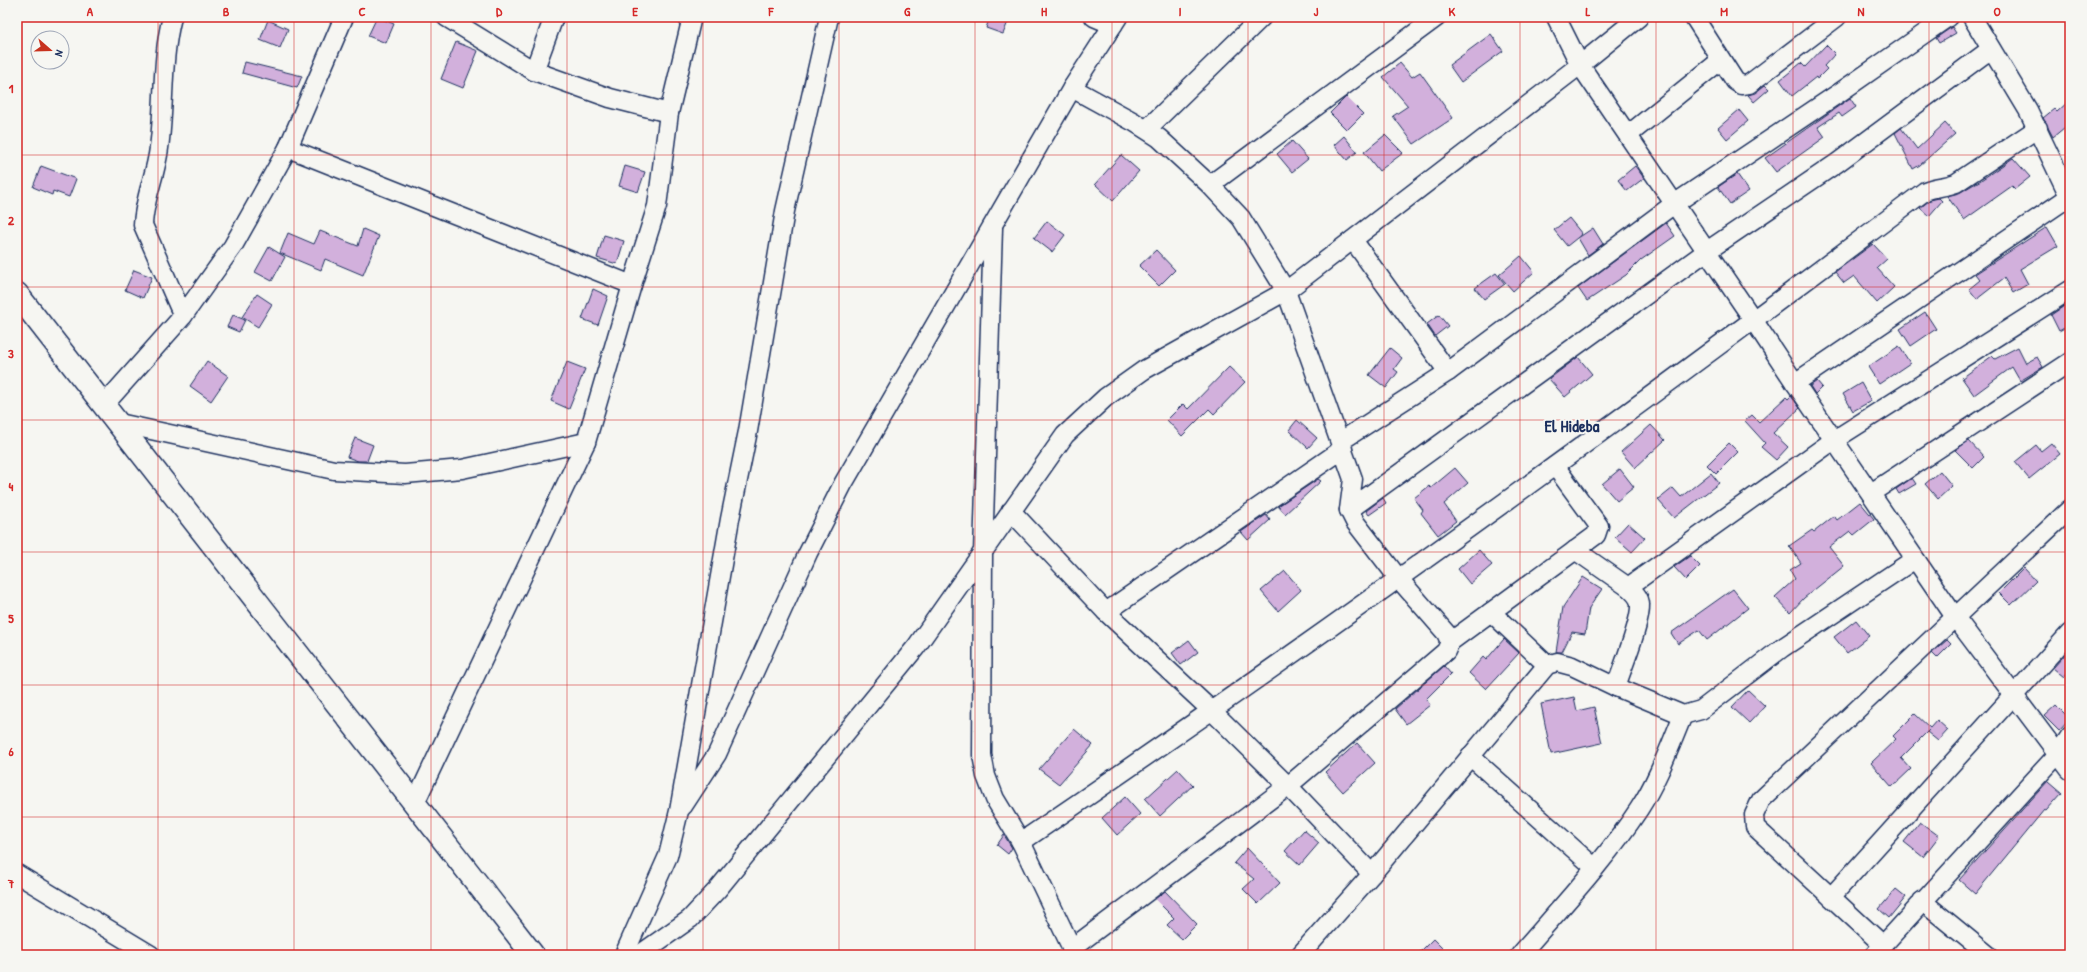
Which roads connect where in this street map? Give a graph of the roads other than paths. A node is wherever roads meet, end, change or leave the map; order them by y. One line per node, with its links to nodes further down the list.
1 (172, 17): 37 (street)
2 (344, 17): 26 (street)
3 (446, 17): 20 (street)
4 (554, 17): 20 (street)
5 (692, 17): 22 (street)
6 (829, 17): 73 (street)
7 (1094, 17): 16 (street)
8 (1262, 17): 24 (street)
9 (1437, 17): 27 (street)
10 (1556, 17): 19 (street)
11 (1639, 17): 19 (street)
12 (1694, 17): 18 (street)
13 (1838, 17): 18 (street)
14 (1948, 17): 29 (street)
15 (1977, 19): 17 (street)
16 (1116, 21): 21 (street)
17 (1991, 49): 23 (street); 32 (street)
18 (1721, 60): 25 (street)
19 (1580, 65): 25 (street); 31 (street)
20 (534, 71): 22 (street)
21 (1072, 88): 24 (street); 30 (street)
22 (669, 113): 33 (street)
23 (2038, 128): 28 (street); 38 (street)
24 (1146, 129): 27 (street)
25 (1628, 135): 29 (street)
26 (288, 148): 33 (street); 37 (street)
27 (1210, 184): 35 (street)
28 (2070, 198): 41 (street)
29 (1674, 204): 32 (street); 40 (street)
30 (993, 225): 53 (street); 73 (street)
31 (1353, 240): 35 (street); 40 (street)
32 (1707, 251): 38 (street); 50 (street)
33 (632, 285): 45 (street)
34 (2070, 290): 44 (street)
35 (1286, 291): 46 (street); 51 (street)
36 (17, 294): 42 (main road)
37 (183, 316): 42 (street)
38 (1754, 320): 41 (street); 47 (street)
39 (2070, 362): 48 (street)
40 (1448, 372): 46 (street)
41 (1795, 384): 44 (street)
42 (104, 405): 43 (main road)
43 (119, 423): 45 (street); 72 (main road)
44 (1834, 440): 48 (street); 56 (street)
45 (586, 442): 72 (street)
46 (1342, 445): 50 (street); 57 (street)
47 (1555, 466): 52 (street); 55 (street)
48 (1871, 493): 54 (street)
49 (2070, 509): 59 (street)
50 (1349, 510): 55 (street)
51 (1011, 511): 53 (street); 57 (street)
52 (1575, 550): 56 (street); 58 (street)
53 (983, 554): 74 (street); 85 (street)
54 (1915, 559): 59 (street); 66 (street)
55 (1399, 579): 61 (street); 65 (street)
56 (1628, 588): 63 (street)
57 (1106, 612): 65 (street)
58 (1491, 612): 61 (street); 62 (street)
59 (1955, 617): 64 (street); 78 (street)
60 (2070, 633): 64 (street)
61 (1450, 642): 71 (street)
62 (1547, 665): 63 (street); 69 (street)
63 (1616, 687): 66 (street)
64 (2014, 695): 68 (street); 78 (street)
65 (1212, 712): 71 (street); 74 (street)
66 (1683, 715): 75 (street)
67 (2070, 736): 68 (street)
68 (2058, 754): 70 (street); 79 (street)
69 (1470, 756): 75 (street); 77 (street)
70 (2070, 770)
71 (1288, 786): 77 (street); 81 (street)
72 (415, 803): 83 (main road)
73 (679, 811): 84 (street)
74 (1021, 842): 81 (street)
75 (1595, 868): 87 (street)
76 (17, 874): 82 (street)
77 (1372, 874): 86 (street)
78 (1831, 897): 80 (street)
79 (1922, 902): 80 (street); 88 (street)
80 (1879, 950)
81 (1073, 952)
82 (151, 955)
83 (533, 955)
84 (624, 955)
85 (639, 955)
86 (1300, 955)
87 (1520, 955)
88 (1988, 955)

